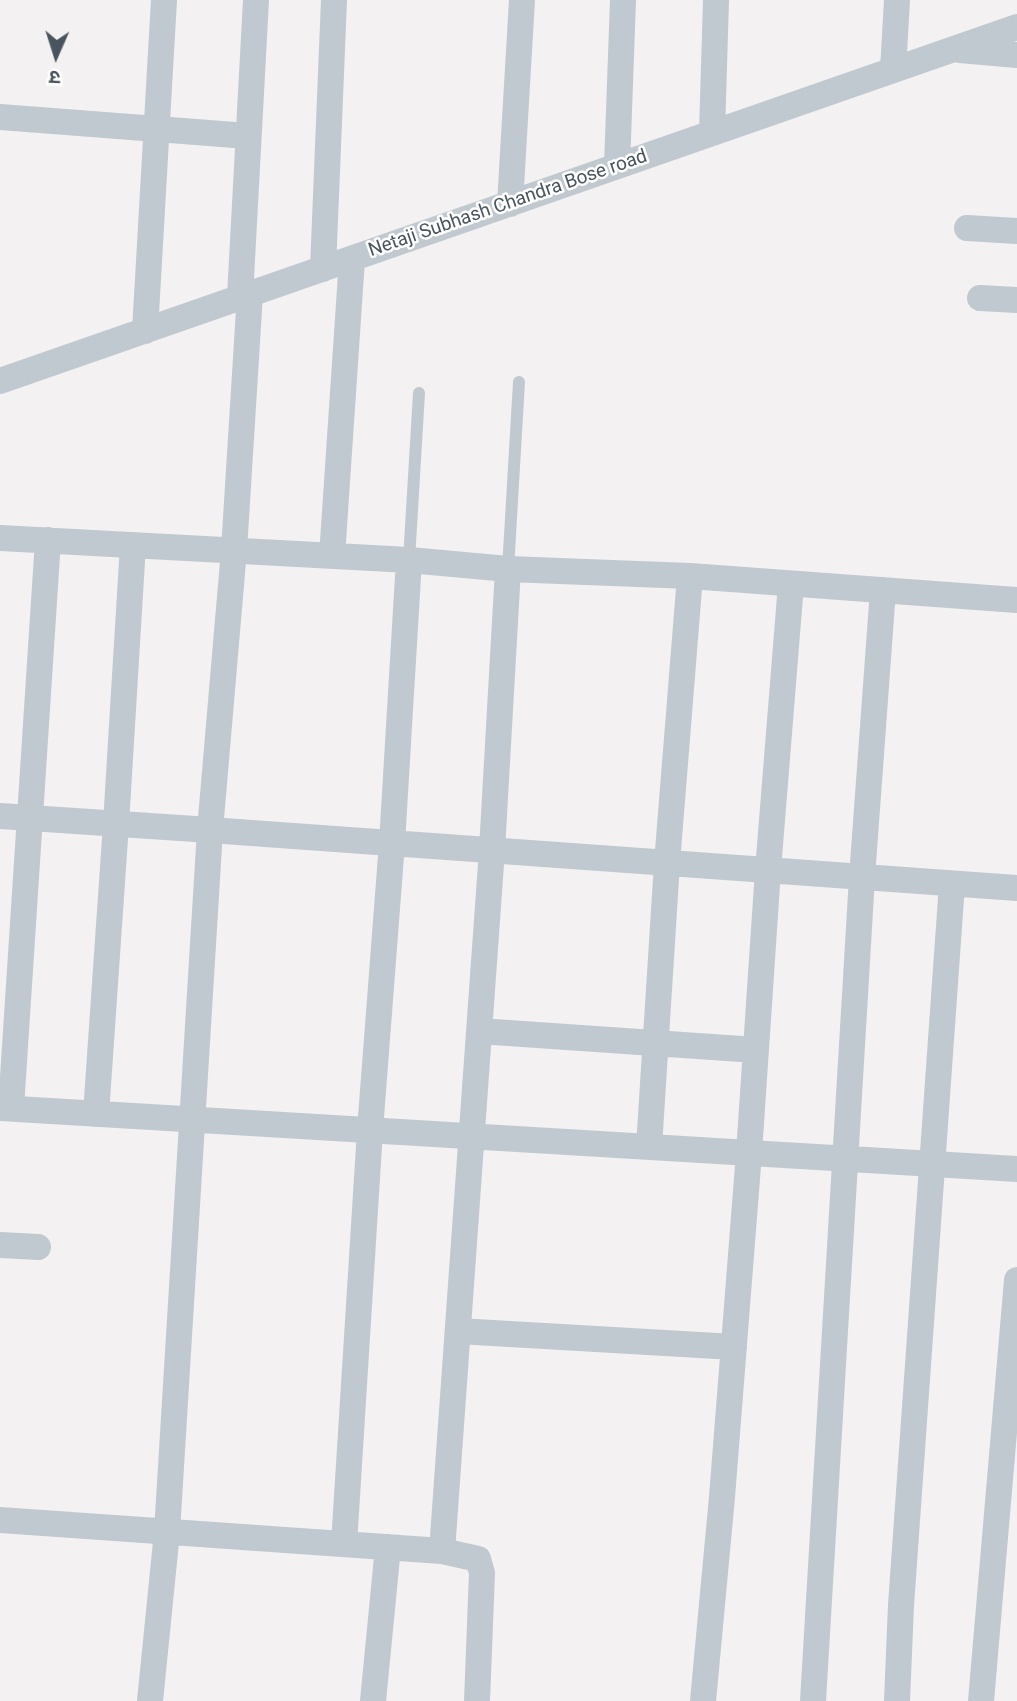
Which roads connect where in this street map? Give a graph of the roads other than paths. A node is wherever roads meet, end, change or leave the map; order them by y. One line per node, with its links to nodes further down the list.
1 (164, 0): 13 (street)
2 (256, 0): 15 (street)
3 (334, 0): 21 (street)
4 (522, 0): 17 (street)
5 (623, 0): 16 (street)
6 (716, 0): 14 (street)
7 (897, 0): 11 (street)
8 (1017, 27): 9 (street, Netaji Subhash Chandra Bose road)
9 (951, 50): 10 (street); 11 (street, Netaji Subhash Chandra Bose road)
10 (1017, 55)
11 (893, 70): 14 (street, Netaji Subhash Chandra Bose road)
12 (0, 117): 13 (street)
13 (156, 130): 15 (street); 25 (street)
14 (712, 133): 16 (street, Netaji Subhash Chandra Bose road)
15 (248, 136): 22 (street)
16 (617, 166): 17 (street, Netaji Subhash Chandra Bose road)
17 (510, 204): 20 (street, Netaji Subhash Chandra Bose road)
18 (967, 228): 19 (street)
19 (1017, 231)
20 (352, 259): 21 (street, Netaji Subhash Chandra Bose road); 33 (street)
21 (323, 269): 22 (street, Netaji Subhash Chandra Bose road)
22 (245, 296): 25 (street, Netaji Subhash Chandra Bose road); 32 (street)
23 (980, 298): 24 (street)
24 (1017, 300)
25 (145, 331): 26 (street, Netaji Subhash Chandra Bose road)
26 (0, 381)
27 (519, 382): 35 (lane)
28 (419, 393): 34 (lane)
29 (0, 538): 30 (street)
30 (48, 540): 31 (street); 41 (street)
31 (132, 545): 32 (street); 42 (street)
32 (234, 550): 33 (street); 43 (street)
33 (332, 556): 34 (street)
34 (409, 560): 35 (street); 44 (street)
35 (508, 569): 36 (street); 45 (street)
36 (690, 576): 37 (street); 46 (street)
37 (791, 584): 38 (street); 47 (street)
38 (883, 590): 39 (street); 48 (street)
39 (1017, 600)
40 (0, 817): 41 (street)
41 (30, 818): 42 (street); 54 (street)
42 (116, 824): 43 (street); 55 (street)
43 (210, 830): 44 (street); 56 (street)
44 (392, 843): 45 (street); 57 (street)
45 (492, 850): 46 (street); 51 (street)
46 (667, 863): 47 (street); 52 (street)
47 (768, 870): 48 (street); 53 (street)
48 (862, 877): 49 (street); 61 (street)
49 (952, 884): 50 (street); 62 (street)
50 (1017, 888)
51 (478, 1031): 52 (street); 58 (street)
52 (655, 1043): 53 (street); 59 (street)
53 (756, 1050): 60 (street)
54 (6, 1108): 55 (street)
55 (96, 1114): 56 (street)
56 (192, 1120): 57 (street); 70 (street)
57 (370, 1130): 58 (street); 71 (street)
58 (471, 1136): 59 (street); 67 (street)
59 (649, 1147): 60 (street)
60 (750, 1153): 61 (street); 68 (street)
61 (846, 1159): 62 (street); 78 (street)
62 (932, 1164): 63 (street); 79 (street)
63 (1017, 1169)
64 (0, 1245): 65 (street)
65 (38, 1247)
66 (1017, 1280): 80 (street)
67 (457, 1331): 68 (street); 73 (street)
68 (734, 1347): 77 (street)
69 (0, 1520): 70 (street)
70 (167, 1532): 71 (street); 74 (street)
71 (344, 1544): 72 (street)
72 (388, 1547): 73 (street); 75 (street)
73 (442, 1551): 76 (street)
74 (150, 1701)
75 (373, 1701)
76 (477, 1701)
77 (703, 1701)
78 (813, 1701)
79 (897, 1701)
80 (981, 1701)

